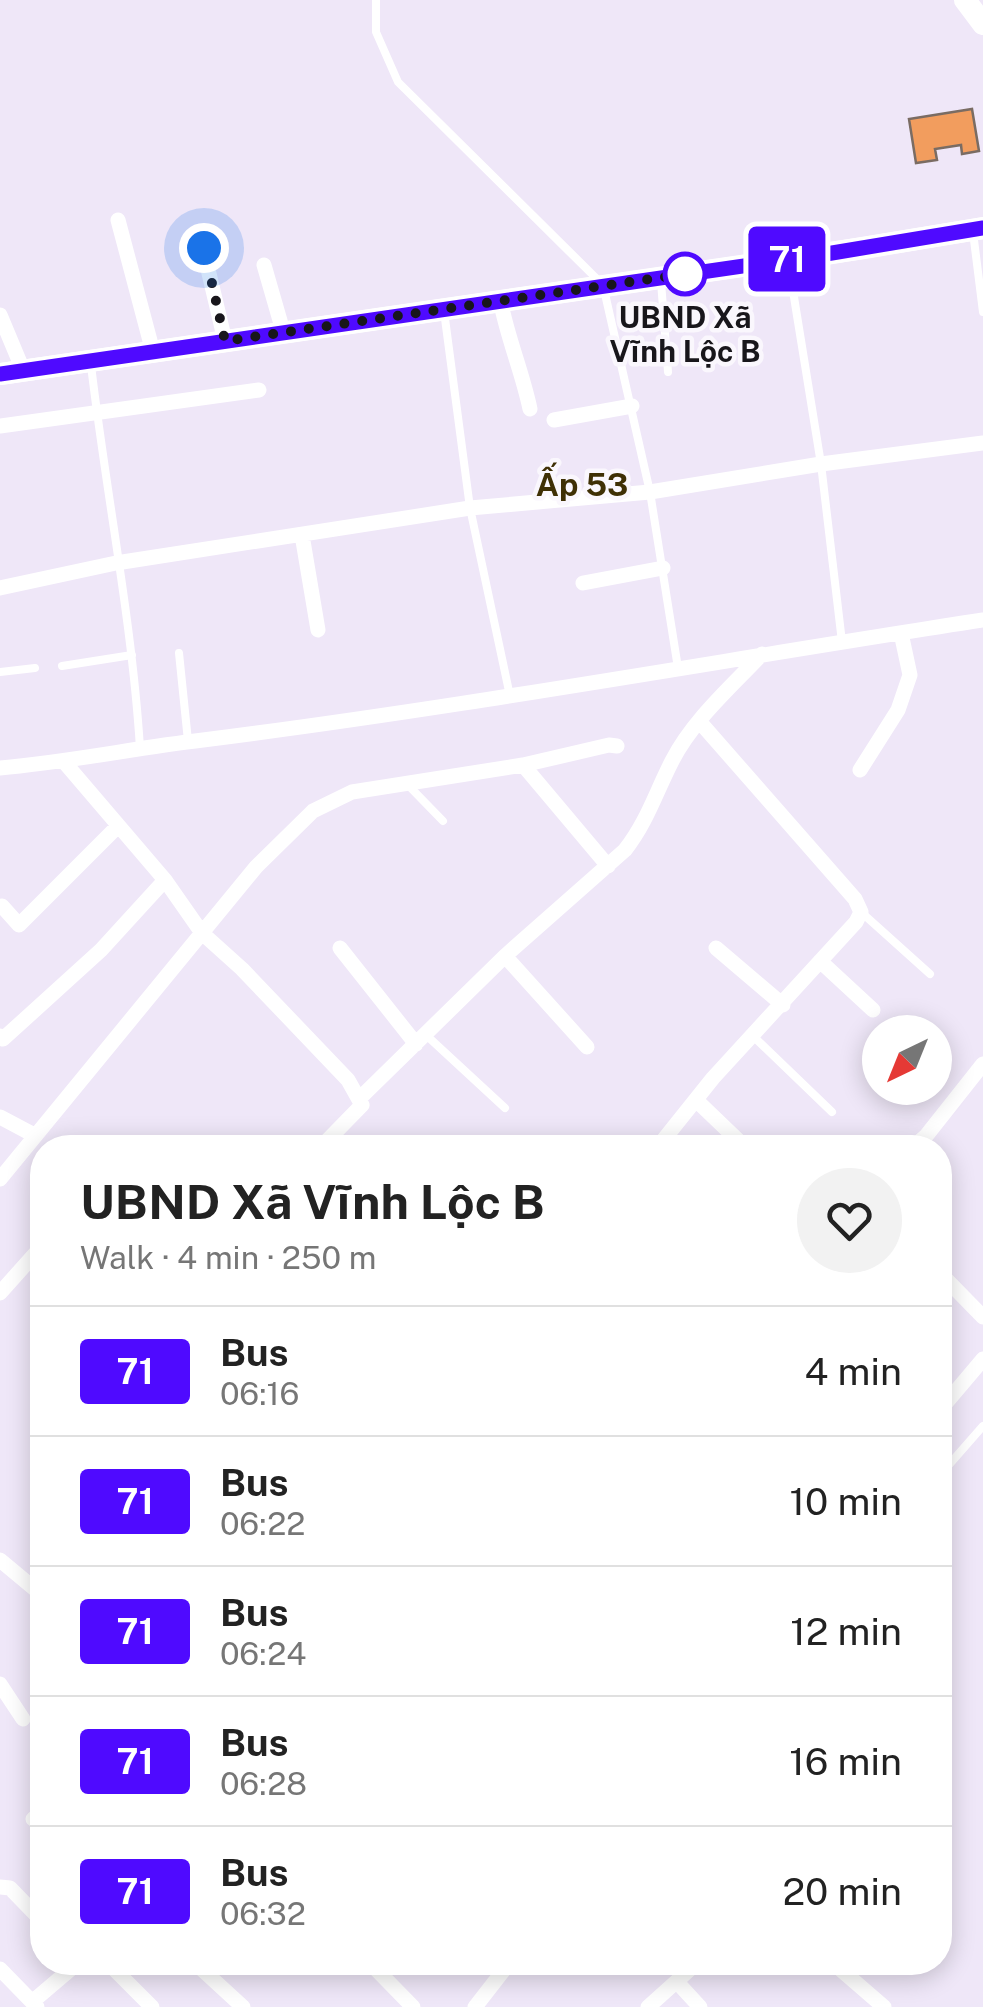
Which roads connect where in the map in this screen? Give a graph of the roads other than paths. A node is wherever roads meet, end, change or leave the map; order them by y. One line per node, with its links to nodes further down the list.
1 (376, 0): 10 (lane)
2 (965, 0): 3 (main road)
3 (983, 24)
4 (118, 220): 17 (street)
5 (978, 228): 7 (main road); 13 (lane)
6 (204, 248): 16 (street)
7 (788, 259): 9 (main road); 28 (lane)
8 (264, 265): 15 (street)
9 (660, 278): 10 (main road); 20 (lane)
10 (602, 285): 11 (main road); 22 (lane)
11 (500, 299): 12 (main road); 23 (street)
12 (444, 307): 15 (main road); 30 (lane)
13 (983, 312)
14 (0, 315): 19 (street)
15 (283, 332): 16 (main road)
16 (225, 341): 17 (main road)
17 (153, 352): 18 (main road)
18 (91, 361): 19 (main road); 24 (lane)
19 (11, 372)
20 (668, 372)
21 (259, 390): 24 (street)
22 (632, 406): 25 (street); 29 (lane)
23 (530, 408)
24 (96, 412): 26 (street); 32 (lane)
25 (554, 420)
26 (0, 426)
27 (983, 443): 28 (street)
28 (820, 464): 29 (street); 39 (lane)
29 (650, 492): 30 (street); 33 (lane)
30 (470, 508): 31 (street); 47 (lane)
31 (302, 535): 32 (street); 37 (street)
32 (116, 564): 35 (street); 42 (lane)
33 (663, 568): 34 (street); 45 (lane)
34 (583, 583)
35 (0, 588)
36 (983, 620): 38 (street)
37 (318, 630)
38 (901, 633): 39 (street); 55 (street)
39 (842, 642): 41 (street)
40 (179, 653): 49 (lane)
41 (762, 654): 45 (street); 48 (street)
42 (132, 655): 43 (lane); 51 (lane)
43 (62, 666)
44 (35, 668): 46 (lane)
45 (678, 668): 47 (street)
46 (0, 672)
47 (510, 696): 49 (street)
48 (699, 720): 59 (street); 62 (street)
49 (188, 742): 51 (street)
50 (618, 746): 53 (street)
51 (140, 748): 52 (street)
52 (65, 763): 54 (street); 58 (street)
53 (523, 765): 56 (street); 59 (street)
54 (0, 768)
55 (860, 770)
56 (406, 784): 57 (lane); 63 (street)
57 (444, 821)
58 (118, 826): 60 (street); 61 (street)
59 (608, 866): 66 (street)
60 (164, 880): 63 (street); 71 (street)
61 (2, 906)
62 (861, 912): 67 (street); 68 (lane)
63 (202, 934): 76 (street); 81 (street)
64 (340, 948): 73 (street)
65 (716, 948): 69 (street)
66 (506, 956): 73 (street); 74 (street)
67 (820, 961): 69 (street); 70 (street)
68 (930, 974)
69 (783, 1005): 72 (street)
70 (873, 1010)
71 (0, 1036)
72 (753, 1036): 77 (street); 79 (lane)
73 (421, 1039): 76 (street); 78 (lane)
74 (586, 1047)
75 (983, 1064): 85 (street)
76 (359, 1099): 82 (street)
77 (696, 1100): 83 (street); 84 (street)
78 (505, 1108)
79 (832, 1112)
80 (0, 1116): 86 (street)
81 (41, 1135)
82 (334, 1135)
83 (667, 1135)
84 (732, 1135)
85 (927, 1135)
86 (30, 1139)
87 (30, 1148): 88 (street)
88 (0, 1179)
89 (30, 1259): 91 (street)
90 (952, 1285): 92 (street)
91 (0, 1293)
92 (983, 1317)
93 (983, 1359): 94 (street)
94 (952, 1396)
95 (983, 1426): 96 (lane)
96 (952, 1461)
97 (0, 1560): 98 (street)
98 (30, 1585)
99 (0, 1684): 100 (street)
100 (23, 1718)
101 (0, 1887): 102 (street)
102 (30, 1909)
103 (0, 1969): 112 (street)
104 (66, 1975): 112 (street)
105 (120, 1975): 114 (street)
106 (208, 1975): 115 (street)
107 (380, 1975): 113 (street)
108 (500, 1975): 116 (street)
109 (684, 1975): 111 (street)
110 (847, 1975): 119 (street)
111 (677, 1982): 117 (street); 118 (street)
112 (34, 2004)
113 (403, 2004)
114 (152, 2007)
115 (243, 2007)
116 (475, 2007)
117 (648, 2007)
118 (700, 2007)
119 (884, 2007)

